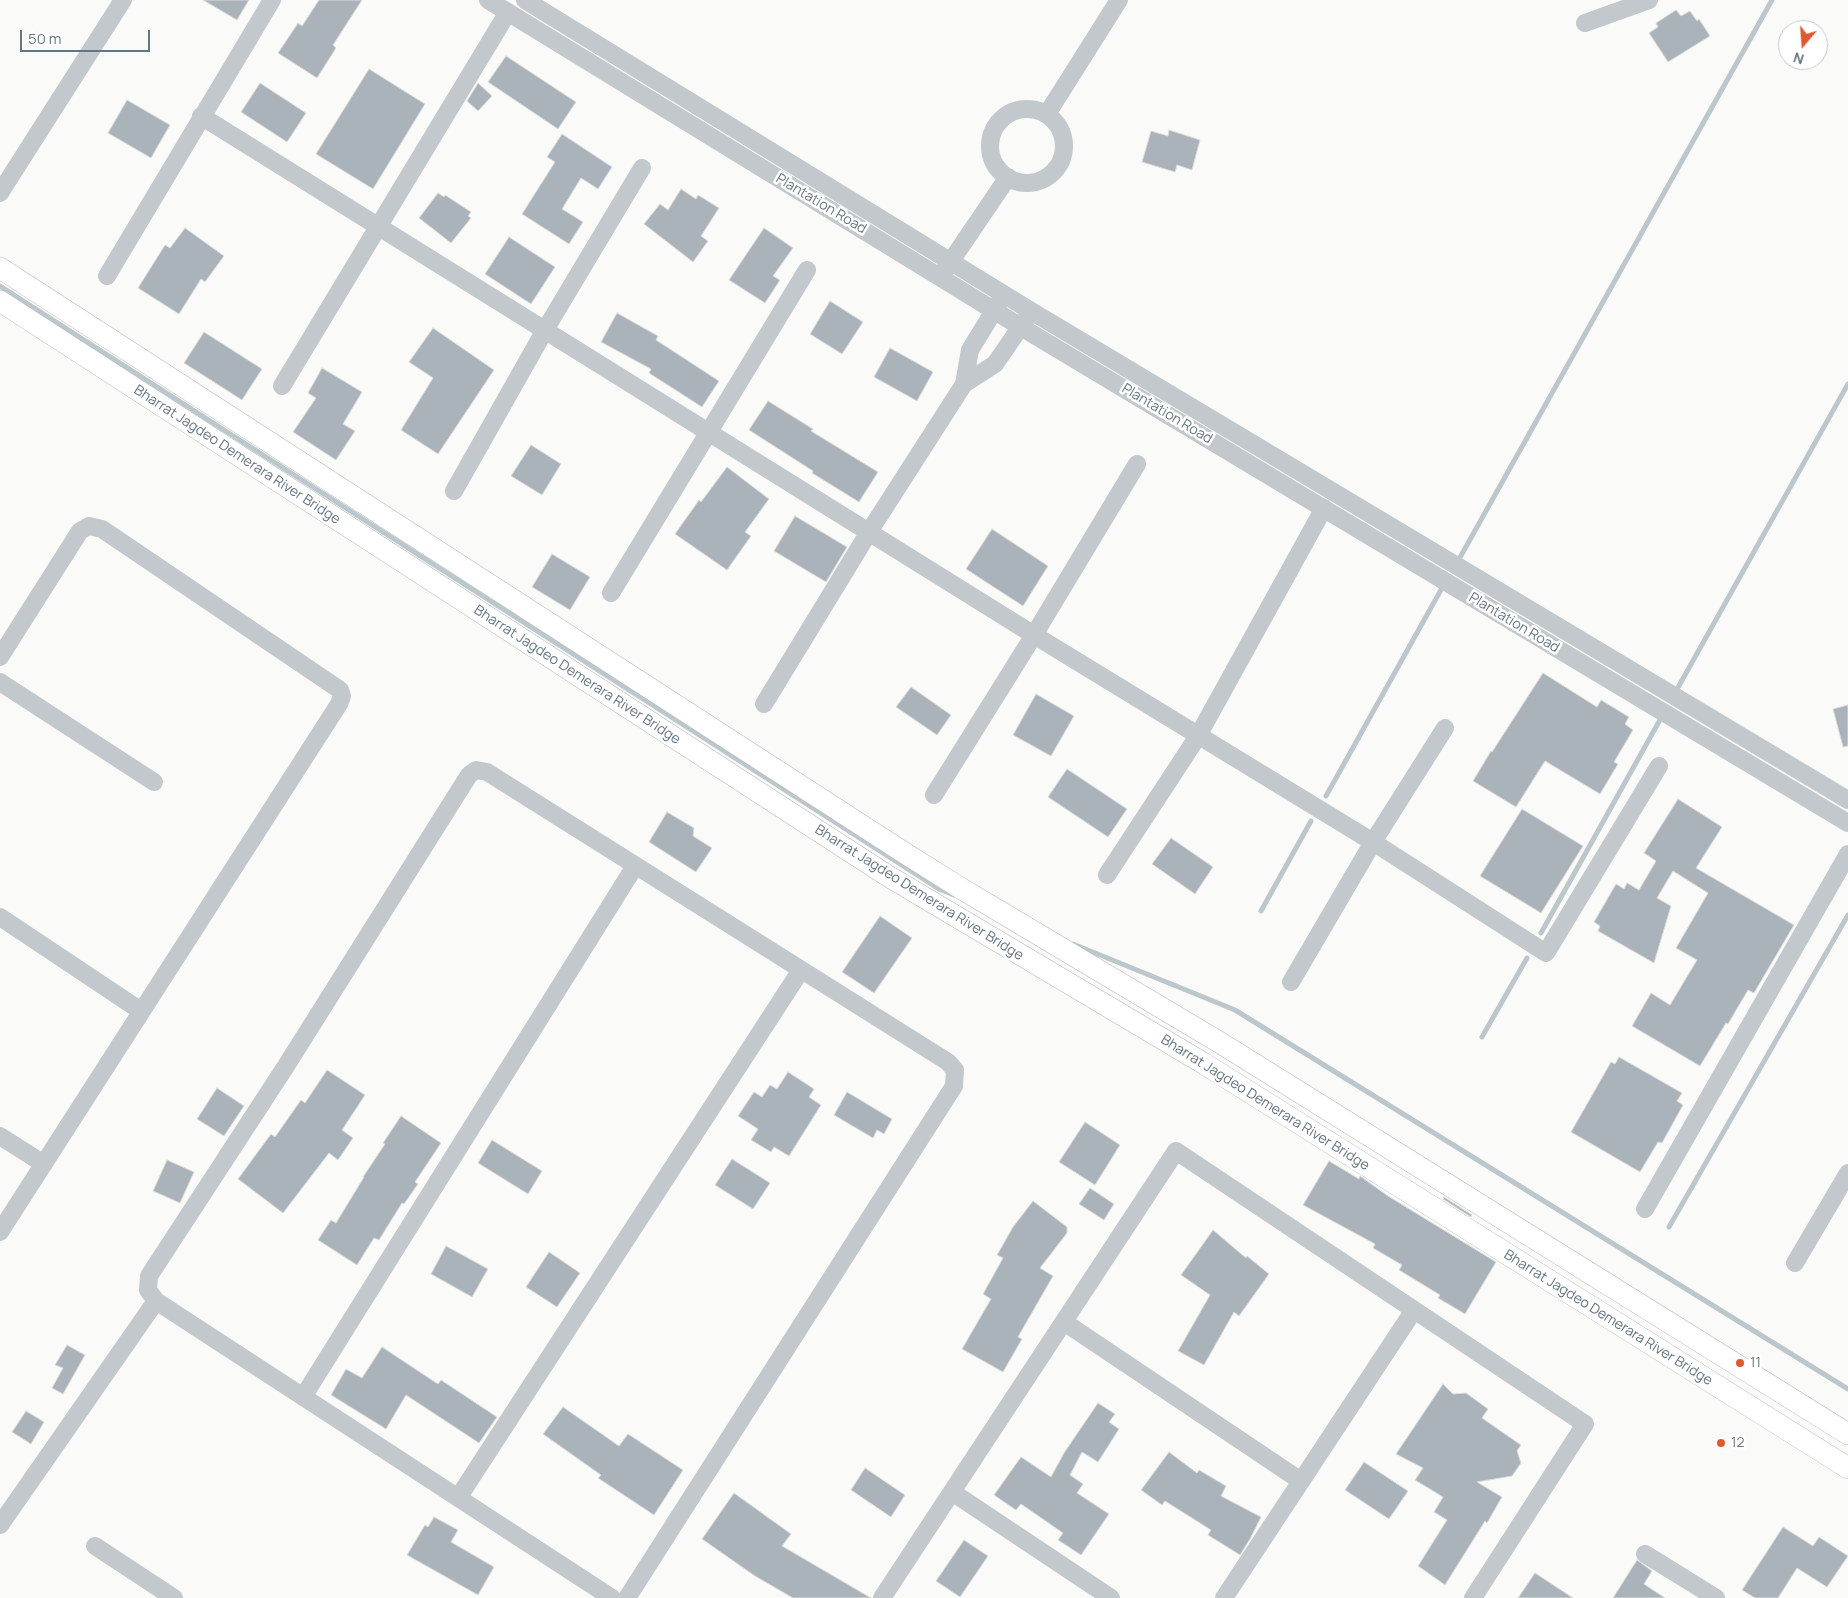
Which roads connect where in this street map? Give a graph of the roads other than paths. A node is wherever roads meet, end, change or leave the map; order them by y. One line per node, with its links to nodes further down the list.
1 (123, 0): 13 (street)
2 (272, 0): 10 (street)
3 (488, 0): 7 (street, Plantation Road)
4 (525, 0): 15 (street, Plantation Road)
5 (1119, 0): 9 (street)
6 (1649, 0): 8 (street)
7 (508, 12): 14 (street); 19 (street, Plantation Road)
8 (1584, 23)
9 (1047, 114): 12 (street); 12 (street)
10 (201, 116): 14 (street); 18 (street)
11 (642, 168): 25 (street)
12 (1008, 177): 15 (street)
13 (0, 193)
14 (378, 227): 25 (street); 27 (street)
15 (952, 261): 19 (street); 20 (street, Plantation Road)
16 (0, 268): 63 (main road, Bharrat Jagdeo Demerara River Bridge)
17 (807, 270): 28 (street)
18 (107, 276)
19 (941, 277): 22 (street, Plantation Road)
20 (1004, 294): 22 (street); 23 (street, Plantation Road)
21 (0, 301): 64 (main road, Bharrat Jagdeo Demerara River Bridge)
22 (994, 311): 24 (street, Plantation Road); 26 (street)
23 (1031, 311): 24 (street); 43 (street, Plantation Road)
24 (1021, 327): 26 (street); 31 (street, Plantation Road)
25 (545, 330): 28 (street); 30 (street)
26 (964, 384): 32 (street)
27 (282, 386)
28 (709, 433): 32 (street); 33 (street)
29 (1137, 464): 34 (street)
30 (454, 491)
31 (1324, 508): 39 (street); 44 (street, Plantation Road)
32 (869, 532): 34 (street); 37 (street)
33 (612, 593)
34 (1034, 635): 39 (street); 42 (street)
35 (0, 657): 52 (street)
36 (0, 682): 41 (street)
37 (764, 704)
38 (1445, 728): 45 (street)
39 (1198, 736): 45 (street); 48 (street)
40 (1659, 766): 45 (street)
41 (154, 782)
42 (934, 795)
43 (1848, 800)
44 (1848, 823)
45 (1373, 842): 51 (street)
46 (1848, 854): 56 (street)
47 (635, 866): 50 (street); 59 (street); 62 (street)
48 (1107, 875)
49 (0, 917): 52 (street)
50 (801, 970): 67 (street); 73 (street)
51 (1292, 982)
52 (142, 1011): 54 (street)
53 (0, 1136): 54 (street)
54 (44, 1164): 57 (street)
55 (1848, 1173): 58 (street)
56 (1645, 1209)
57 (0, 1232)
58 (1795, 1263)
59 (156, 1301): 62 (street); 68 (street)
60 (1414, 1310): 61 (street); 65 (street); 77 (street)
61 (1064, 1322): 65 (street); 66 (street)
62 (303, 1397): 67 (street)
63 (1848, 1434)
64 (1848, 1468)
65 (1301, 1481): 76 (street)
66 (952, 1492): 74 (street); 75 (street)
67 (458, 1498): 72 (street)
68 (0, 1525)
69 (95, 1546): 71 (street)
70 (1645, 1554): 78 (street)
71 (174, 1598)
72 (612, 1598)
73 (627, 1598)
74 (882, 1598)
75 (1111, 1598)
76 (1224, 1598)
77 (1473, 1598)
78 (1716, 1598)

